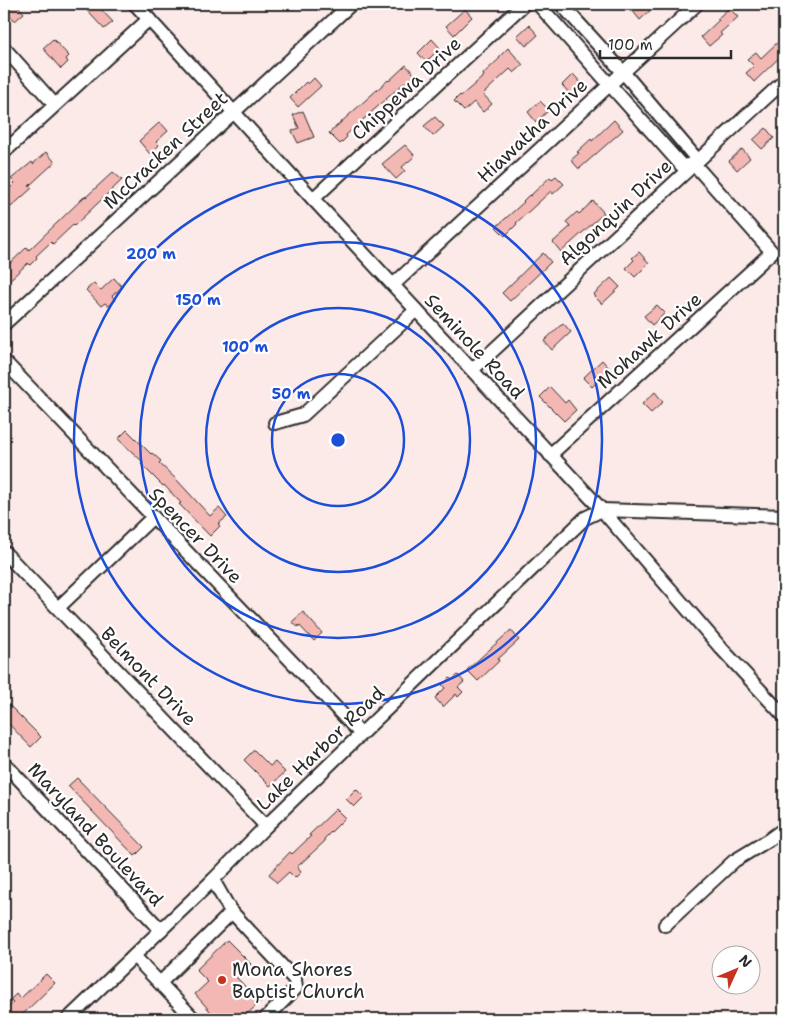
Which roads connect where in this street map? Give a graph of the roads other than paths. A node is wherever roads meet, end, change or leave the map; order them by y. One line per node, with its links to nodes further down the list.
1 (135, 4): 7 (street, Seminole Road)
2 (351, 4): 13 (street, McCracken Street)
3 (524, 4): 16 (street, Chippewa Drive)
4 (538, 4): 11 (street)
5 (561, 4): 9 (street)
6 (697, 4): 9 (street, Hiawatha Drive)
7 (149, 19): 12 (street); 13 (street, Seminole Road)
8 (4, 48): 12 (street)
9 (623, 72): 11 (street, Hiawatha Drive); 15 (street)
10 (784, 81): 15 (street, Algonquin Drive)
11 (610, 84): 15 (street); 17 (street, Hiawatha Drive)
12 (55, 105): 14 (street)
13 (234, 112): 16 (street, Seminole Road); 19 (street, McCracken Street)
14 (4, 152)
15 (694, 164): 21 (street, Algonquin Drive); 23 (street, Mohawk Drive)
16 (313, 199): 17 (street, Seminole Road)
17 (393, 285): 18 (street, Seminole Road)
18 (416, 310): 21 (street, Seminole Road); 22 (street)
19 (4, 324)
20 (4, 362): 26 (street, Spencer Drive)
21 (472, 370): 23 (street, Seminole Road)
22 (275, 423)
23 (550, 455): 24 (street, Seminole Road)
24 (602, 510): 25 (street); 29 (street, Seminole Road); 30 (street, Lake Harbor Road)
25 (784, 516)
26 (153, 517): 28 (street); 30 (street, Spencer Drive)
27 (4, 552): 28 (street, Belmont Drive)
28 (58, 608): 32 (street, Belmont Drive)
29 (784, 716)
30 (361, 734): 32 (street, Lake Harbor Road)
31 (4, 763): 37 (street, Maryland Boulevard)
32 (266, 826): 34 (street, Lake Harbor Road)
33 (784, 829): 36 (street)
34 (213, 880): 35 (street); 37 (street, Lake Harbor Road)
35 (232, 912): 39 (street); 42 (street)
36 (665, 924)
37 (161, 930): 38 (street, Lake Harbor Road)
38 (134, 956): 39 (street); 40 (street, Lake Harbor Road)
39 (160, 983): 41 (street)
40 (68, 1019)
41 (194, 1019)
42 (265, 1019)

